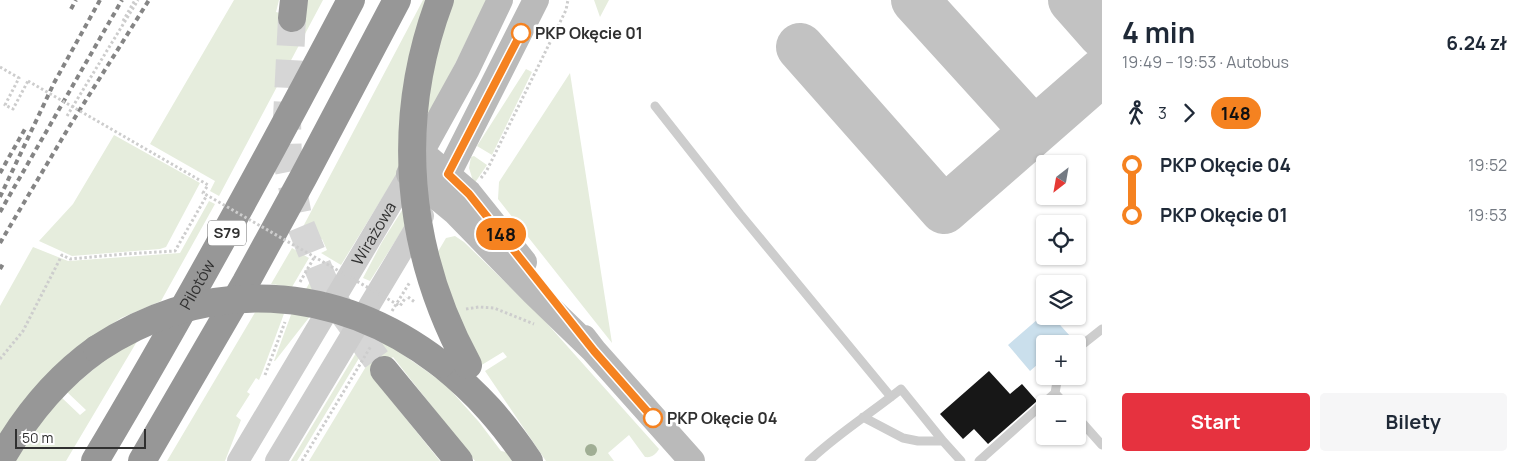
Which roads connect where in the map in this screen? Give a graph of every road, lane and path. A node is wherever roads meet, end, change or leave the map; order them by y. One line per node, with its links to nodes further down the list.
1 (137, 0): 9 (path); 9 (path)
2 (351, 0): 35 (highway, Pilotów / S79)
3 (396, 0): 36 (highway, S79)
4 (440, 0): 30 (highway, bridge)
5 (500, 0): 11 (main road, Wirażowa)
6 (536, 0): 13 (main road, Wirażowa)
7 (568, 0): 12 (path)
8 (0, 67): 9 (path, bridge)
9 (72, 106): 14 (path, bridge)
10 (656, 106): 28 (lane)
11 (415, 163): 13 (main road); 37 (street, Wirażowa)
12 (478, 181)
13 (442, 184): 38 (street, Wirażowa); 41 (main road)
14 (207, 195): 15 (path, bridge); 23 (path)
15 (315, 256): 16 (path); 17 (path, bridge)
16 (294, 290)
17 (421, 305)
18 (461, 309): 20 (path)
19 (287, 314): 25 (path)
20 (536, 325)
21 (1102, 329): 22 (lane)
22 (1086, 342)
23 (0, 359)
24 (384, 370): 39 (highway)
25 (265, 375)
26 (1056, 385): 27 (lane)
27 (1055, 393): 44 (lane)
28 (891, 397): 29 (lane); 32 (lane)
29 (863, 417): 32 (lane); 42 (lane)
30 (503, 425): 34 (highway, bridge); 40 (highway)
31 (1086, 427): 33 (lane)
32 (943, 440): 43 (lane)
33 (1102, 445)
34 (0, 461)
35 (95, 461)
36 (142, 461)
37 (238, 461)
38 (276, 461)
39 (459, 461)
40 (529, 461)
41 (692, 461)
42 (809, 461)
43 (961, 461)
44 (978, 461)

